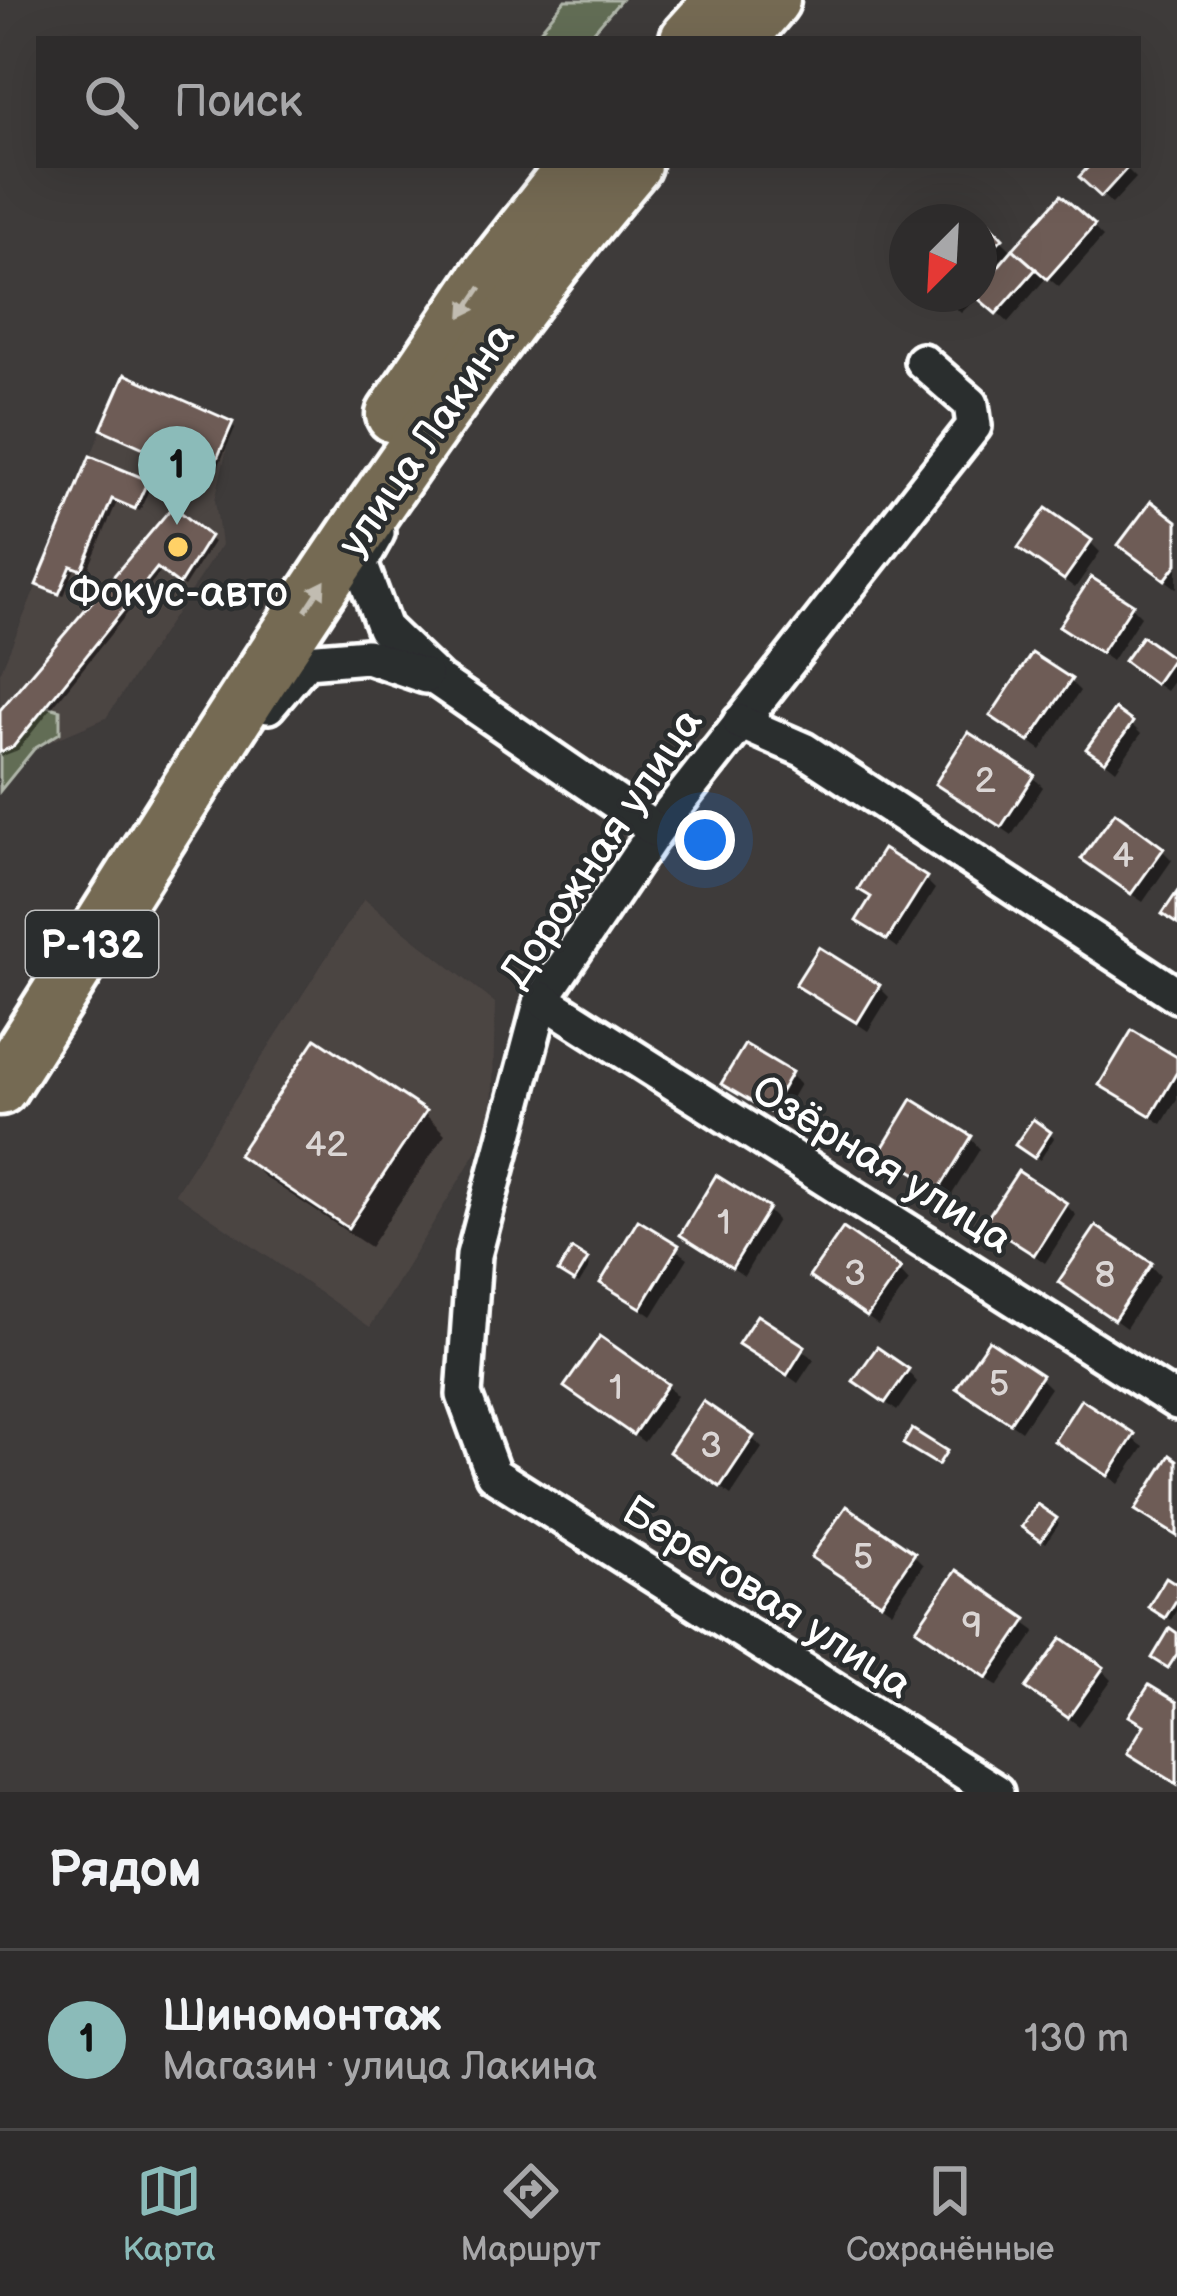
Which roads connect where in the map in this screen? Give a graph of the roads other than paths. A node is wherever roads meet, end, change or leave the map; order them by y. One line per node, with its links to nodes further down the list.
1 (723, 0): 3 (highway)
2 (772, 0): 4 (highway)
3 (691, 36)
4 (742, 36)
5 (574, 168): 15 (highway, улица Лакина / Р-132, one-way to 15)
6 (630, 168): 8 (highway, улица Лакина / Р-132)
7 (922, 361): 10 (street, Дорожная улица)
8 (438, 413): 9 (street); 11 (highway, улица Лакина / Р-132, one-way to 8)
9 (439, 681): 11 (street); 12 (street)
10 (740, 722): 12 (street, Дорожная улица); 13 (street)
11 (183, 800): 16 (highway, улица Лакина / Р-132)
12 (656, 830): 14 (street, Дорожная улица)
13 (1177, 994)
14 (542, 999): 17 (street, Озёрная улица); 18 (street, Дорожная улица)
15 (0, 1021)
16 (0, 1088)
17 (1177, 1402)
18 (493, 1474): 19 (street, Береговая улица)
19 (996, 1792)

